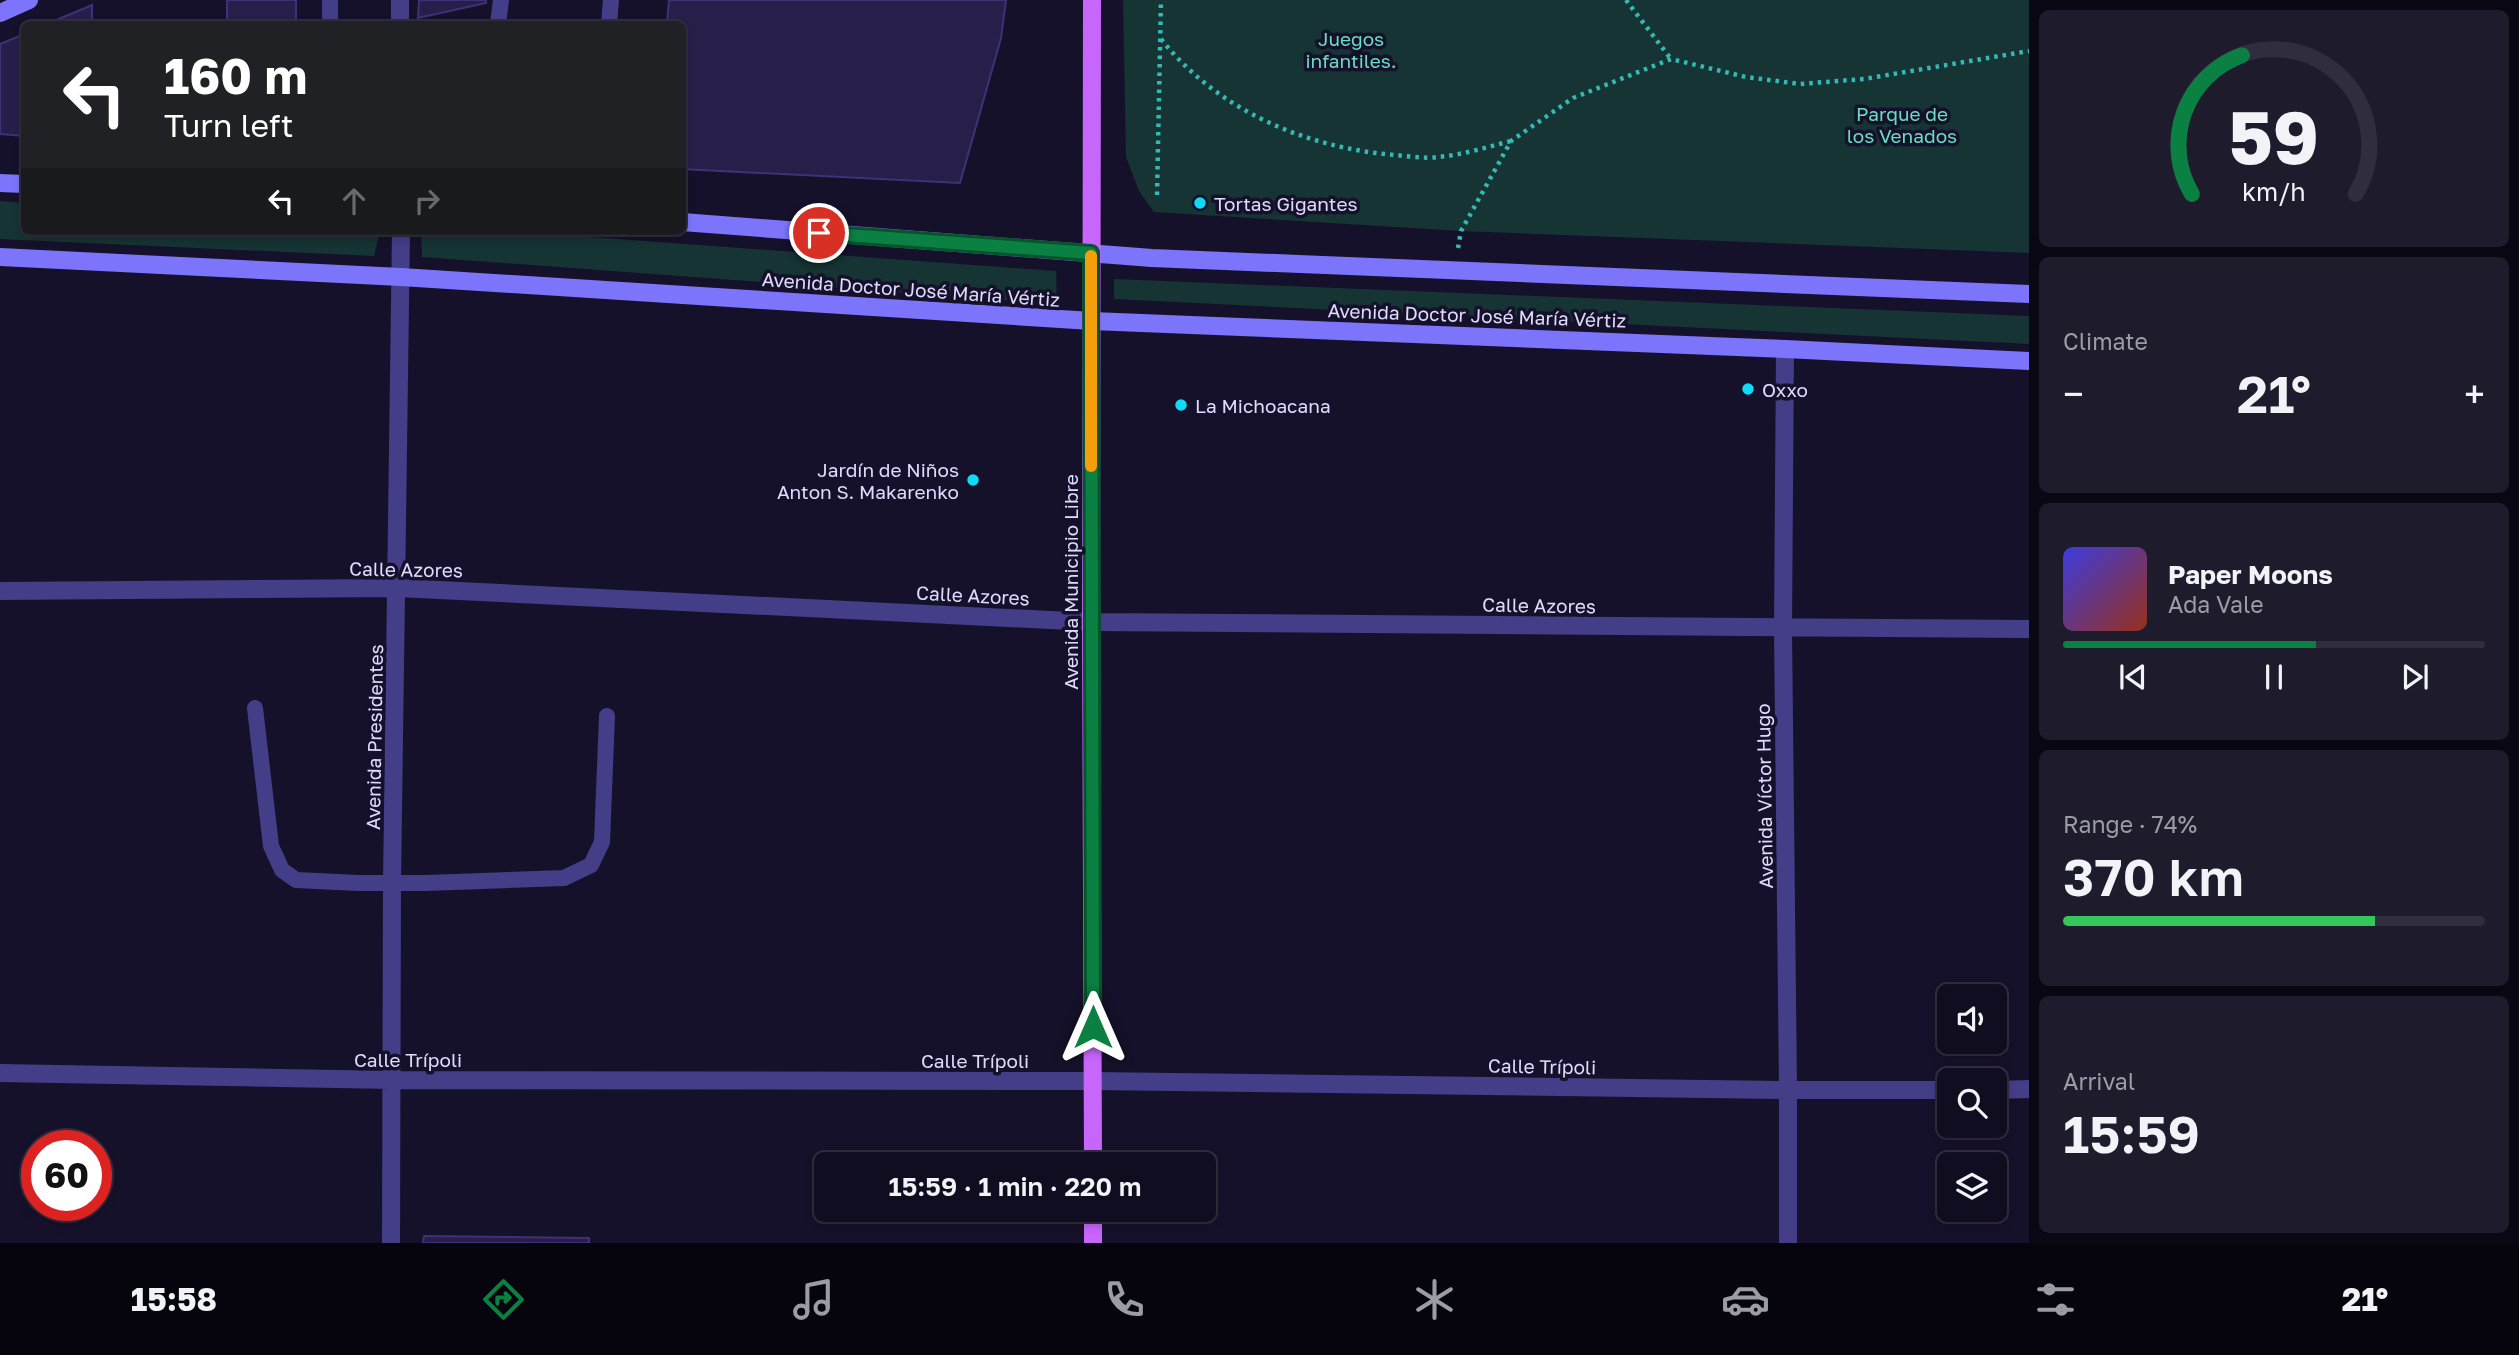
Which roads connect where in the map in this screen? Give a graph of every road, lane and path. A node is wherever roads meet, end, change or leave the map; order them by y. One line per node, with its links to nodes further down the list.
1 (29, 0): 9 (main road)
2 (330, 0): 10 (lane)
3 (400, 0): 11 (street)
4 (501, 0): 12 (lane)
5 (611, 0): 13 (lane)
6 (1092, 0): 23 (main road, Avenida Municipio Libre)
7 (1161, 0): 14 (path)
8 (1626, 0): 16 (path)
9 (0, 13)
10 (330, 21)
11 (400, 21)
12 (498, 21)
13 (609, 21)
14 (1161, 39): 17 (path); 20 (path)
15 (2029, 51): 16 (path)
16 (1671, 59): 17 (path)
17 (1511, 141): 25 (path)
18 (0, 183): 19 (main road)
19 (21, 184)
20 (1157, 195)
21 (686, 222): 23 (main road)
22 (401, 235): 26 (street, Avenida Presidentes)
23 (1091, 253): 25 (main road); 28 (main road, Avenida Municipio Libre)
24 (0, 257): 26 (main road, Avenida Doctor José María Vértiz)
25 (1455, 270): 27 (main road)
26 (401, 277): 28 (main road, Avenida Doctor José María Vértiz); 31 (street, Avenida Presidentes)
27 (2029, 293)
28 (1092, 321): 29 (main road, Avenida Doctor José María Vértiz); 33 (main road, Avenida Municipio Libre)
29 (1785, 349): 30 (main road, Avenida Doctor José María Vértiz); 34 (street, Avenida Víctor Hugo)
30 (2029, 361)
31 (398, 588): 32 (street, Calle Azores); 33 (street, Calle Azores); 38 (street, Avenida Presidentes)
32 (0, 591)
33 (1091, 622): 34 (street, Calle Azores); 41 (main road, Avenida Municipio Libre)
34 (1783, 629): 35 (street, Calle Azores); 43 (street, Avenida Víctor Hugo)
35 (2029, 629)
36 (255, 708): 38 (lane)
37 (607, 716): 38 (lane)
38 (392, 883): 40 (street, Avenida Presidentes)
39 (0, 1073): 40 (street, Calle Trípoli)
40 (392, 1080): 41 (street, Calle Trípoli); 48 (street, Avenida Presidentes)
41 (1093, 1081): 43 (street, Calle Trípoli); 46 (main road, Avenida Municipio Libre)
42 (2029, 1089): 45 (street)
43 (1788, 1090): 44 (street, Calle Trípoli); 50 (street, Avenida Víctor Hugo)
44 (1937, 1090)
45 (2007, 1090)
46 (1093, 1152)
47 (1093, 1222): 49 (main road)
48 (391, 1243)
49 (1093, 1243)
50 (1788, 1243)

